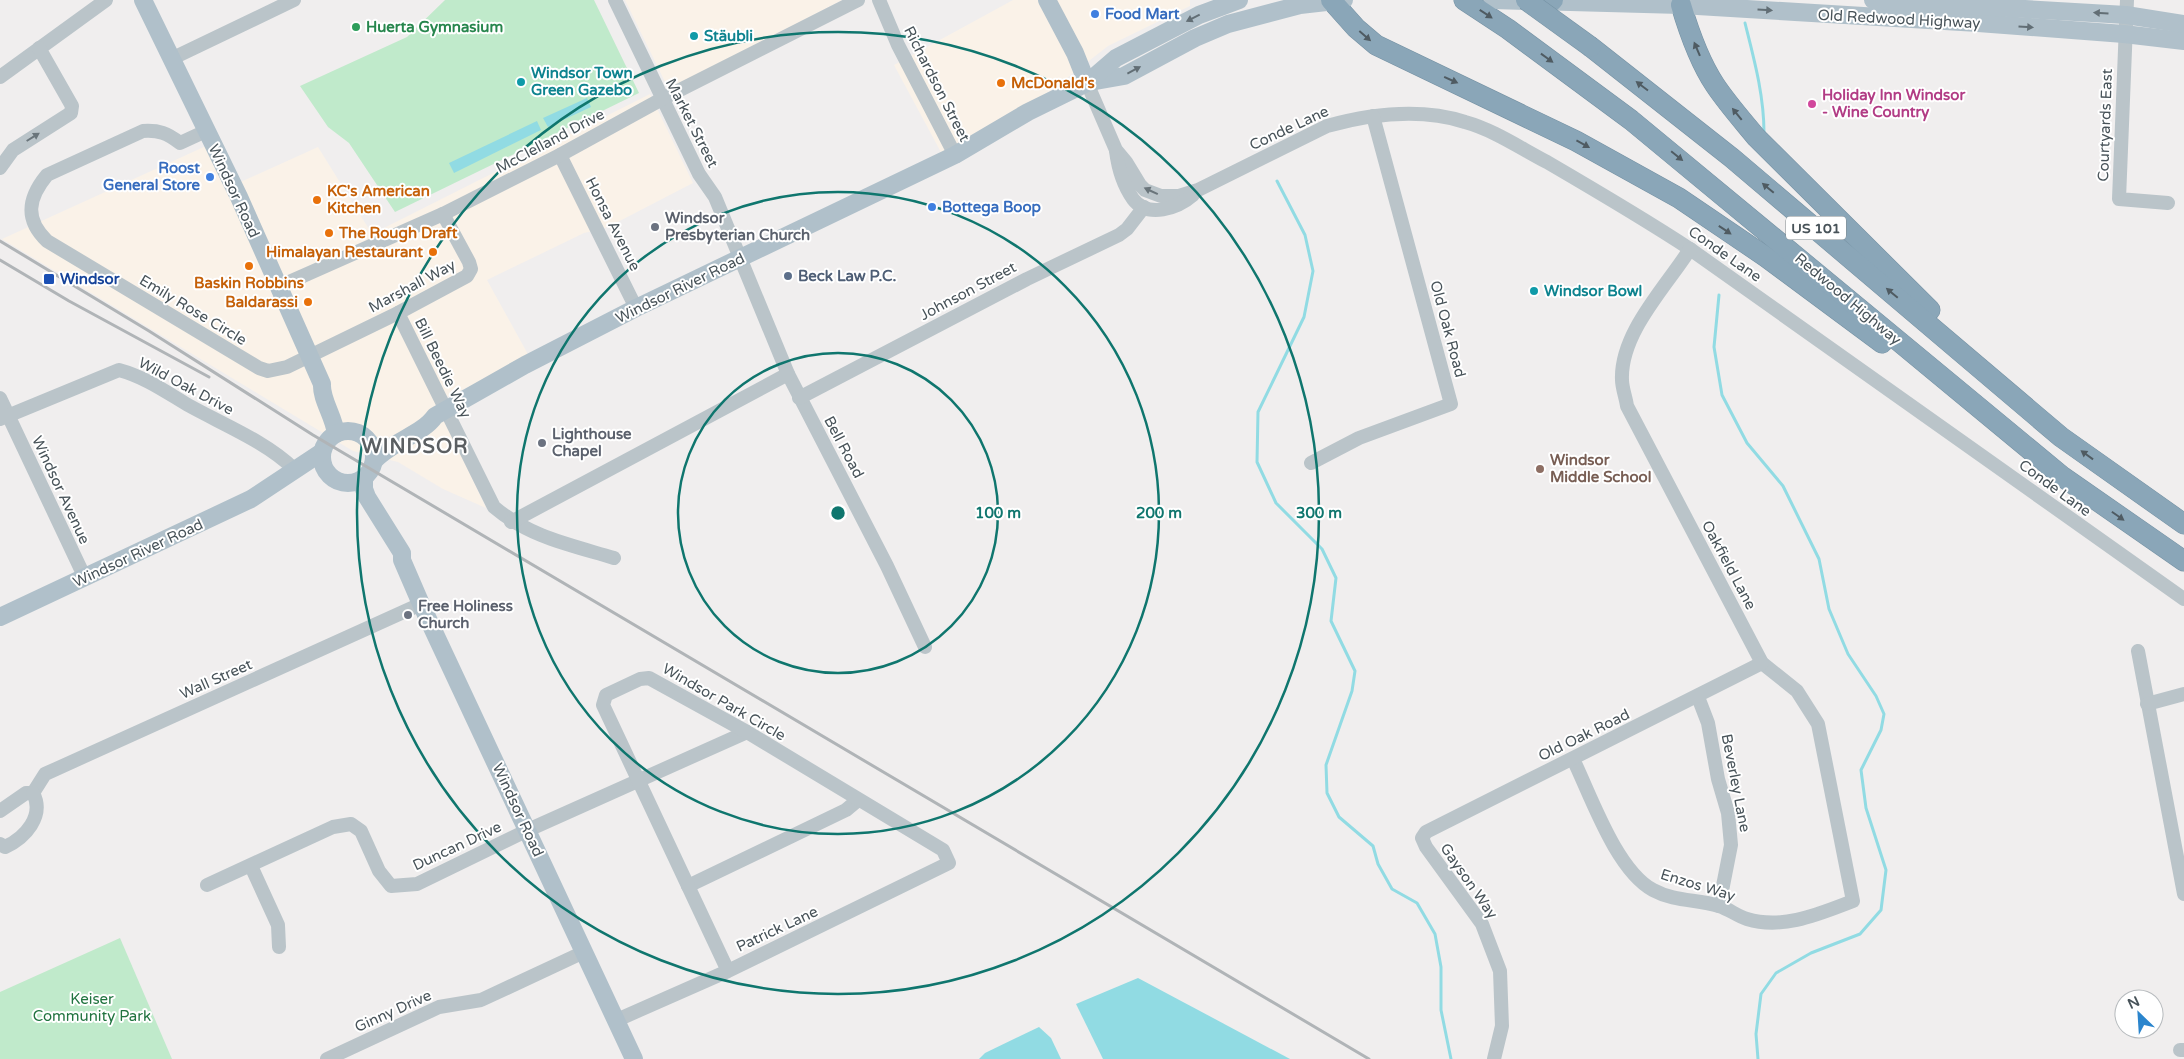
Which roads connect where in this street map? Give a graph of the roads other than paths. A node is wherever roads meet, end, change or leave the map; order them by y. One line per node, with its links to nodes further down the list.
1 (106, 0): 21 (street)
2 (143, 0): 22 (main road, Windsor Road)
3 (294, 0): 22 (street)
4 (616, 0): 25 (street, Market Street)
5 (858, 0): 25 (street, McClelland Drive)
6 (879, 0): 30 (street, Richardson Street)
7 (1048, 0): 24 (main road)
8 (1239, 0): 24 (main road, one-way to 24)
9 (1336, 0): 24 (main road, one-way to 9); 51 (highway, one-way to 51)
10 (1464, 0): 51 (highway, Redwood Highway / US 101, one-way to 51)
11 (1493, 0): 14 (main road, Old Redwood Highway)
12 (1526, 0): 47 (highway, US 101, one-way to 12, bridge)
13 (1873, 0): 17 (main road, Old Redwood Highway)
14 (1552, 1): 15 (main road, Old Redwood Highway)
15 (1680, 3): 17 (main road, Old Redwood Highway, one-way to 17); 47 (highway, one-way to 15)
16 (2126, 7): 17 (main road, Old Redwood Highway, one-way to 17); 18 (main road, Old Redwood Highway); 19 (street)
17 (1979, 10): 19 (main road, Old Redwood Highway, one-way to 19)
18 (2184, 24)
19 (2124, 34): 20 (main road, Old Redwood Highway); 33 (street, Courtyards East)
20 (2184, 41)
21 (39, 48): 23 (street); 31 (street, one-way to 21)
22 (171, 58): 27 (main road, Windsor Road)
23 (0, 77)
24 (1087, 83): 28 (street, Conde Lane); 30 (main road, Windsor River Road)
25 (662, 99): 29 (street, McClelland Drive); 37 (street, Market Street)
26 (1373, 116): 32 (street, Conde Lane); 36 (street, Conde Lane); 54 (street, Old Oak Road)
27 (206, 131): 38 (main road, Windsor Road); 41 (street, Emily Rose Circle)
28 (1116, 150): 32 (street, Conde Lane, one-way to 28); 34 (street, Conde Lane)
29 (560, 155): 35 (street, McClelland Drive); 39 (street, Honsa Avenue)
30 (955, 155): 37 (main road, Windsor River Road)
31 (0, 168)
32 (1198, 190): 34 (street, Conde Lane)
33 (2168, 202)
34 (1144, 207): 45 (street, Johnson Street)
35 (443, 214): 38 (street, McClelland Drive); 40 (street, Marshall Way)
36 (1690, 248): 66 (street, Conde Lane); 71 (street, Oakfield Lane)
37 (740, 260): 39 (main road, Windsor River Road); 42 (street, Bell Road)
38 (278, 287): 41 (main road, Windsor Road)
39 (636, 308): 46 (main road, Windsor River Road)
40 (398, 313): 41 (street, Marshall Way); 46 (street, Bill Beedie Way)
41 (310, 356): 43 (main road, Windsor Road)
42 (788, 374): 45 (street, Bell Road); 60 (street)
43 (322, 384): 49 (main road, Windsor Road); 50 (main road, Windsor Road)
44 (0, 398): 48 (street, Windsor Avenue)
45 (799, 398): 69 (street, Bell Road)
46 (440, 413): 50 (main road, Windsor River Road); 53 (main road, Windsor River Road); 60 (street, Bill Beedie Way)
47 (2036, 415): 61 (highway, US 101, one-way to 47)
48 (4, 417): 55 (street, Wild Oak Drive); 65 (street, Windsor Avenue)
49 (336, 434): 50 (main road); 52 (main road)
50 (363, 436): 53 (main road)
51 (2019, 442): 64 (highway, Redwood Highway / US 101, one-way to 64)
52 (322, 452): 55 (main road, Windsor River Road); 56 (main road)
53 (374, 461): 57 (main road)
54 (1311, 463)
55 (294, 469): 59 (main road, Windsor River Road)
56 (326, 472): 58 (main road); 59 (main road, Windsor River Road)
57 (364, 479): 58 (main road); 63 (main road, Windsor Road)
58 (342, 483): 63 (main road, Windsor Road)
59 (274, 485): 65 (main road, Windsor River Road)
60 (511, 522): 62 (street, Bill Beedie Way)
61 (2184, 524)
62 (614, 558)
63 (402, 560): 67 (main road, Windsor Road)
64 (2184, 561)
65 (85, 578): 68 (main road, Windsor River Road)
66 (2184, 600)
67 (421, 604): 78 (street, Wall Street); 81 (main road, Windsor Road)
68 (0, 616)
69 (925, 647)
70 (2138, 651): 74 (street)
71 (1762, 664): 73 (street, Old Oak Road); 89 (street, Oakfield Lane)
72 (2184, 694): 74 (street)
73 (1698, 697): 76 (street, Old Oak Road); 90 (street, Beverley Lane)
74 (2147, 704): 88 (street)
75 (747, 732): 77 (street, Duncan Drive); 77 (street, Windsor Park Circle); 79 (street, Windsor Park Circle)
76 (1573, 759): 82 (street, Old Oak Road); 90 (street, Enzos Way)
77 (639, 781): 81 (street, Duncan Drive); 87 (street, Windsor Park Circle)
78 (33, 793): 80 (street, Wall Street); 83 (street)
79 (858, 800): 84 (street, Windsor Park Circle); 87 (street)
80 (0, 811)
81 (528, 830): 85 (street, Duncan Drive); 92 (main road, Windsor Road)
82 (1422, 838): 97 (street, Gayson Way)
83 (0, 844)
84 (949, 863): 93 (street, Patrick Lane)
85 (251, 866): 86 (street, Duncan Drive); 91 (street)
86 (207, 885)
87 (688, 886): 93 (street, Windsor Park Circle)
88 (2183, 886)
89 (1853, 901): 90 (street, Enzos Way)
90 (1719, 906)
91 (279, 947)
92 (584, 952): 94 (main road, Windsor Road); 95 (street, Ginny Drive)
93 (728, 970): 94 (street, Patrick Lane)
94 (617, 1020): 96 (main road, Windsor Road)
95 (326, 1059)
96 (634, 1059)
97 (1494, 1059)

